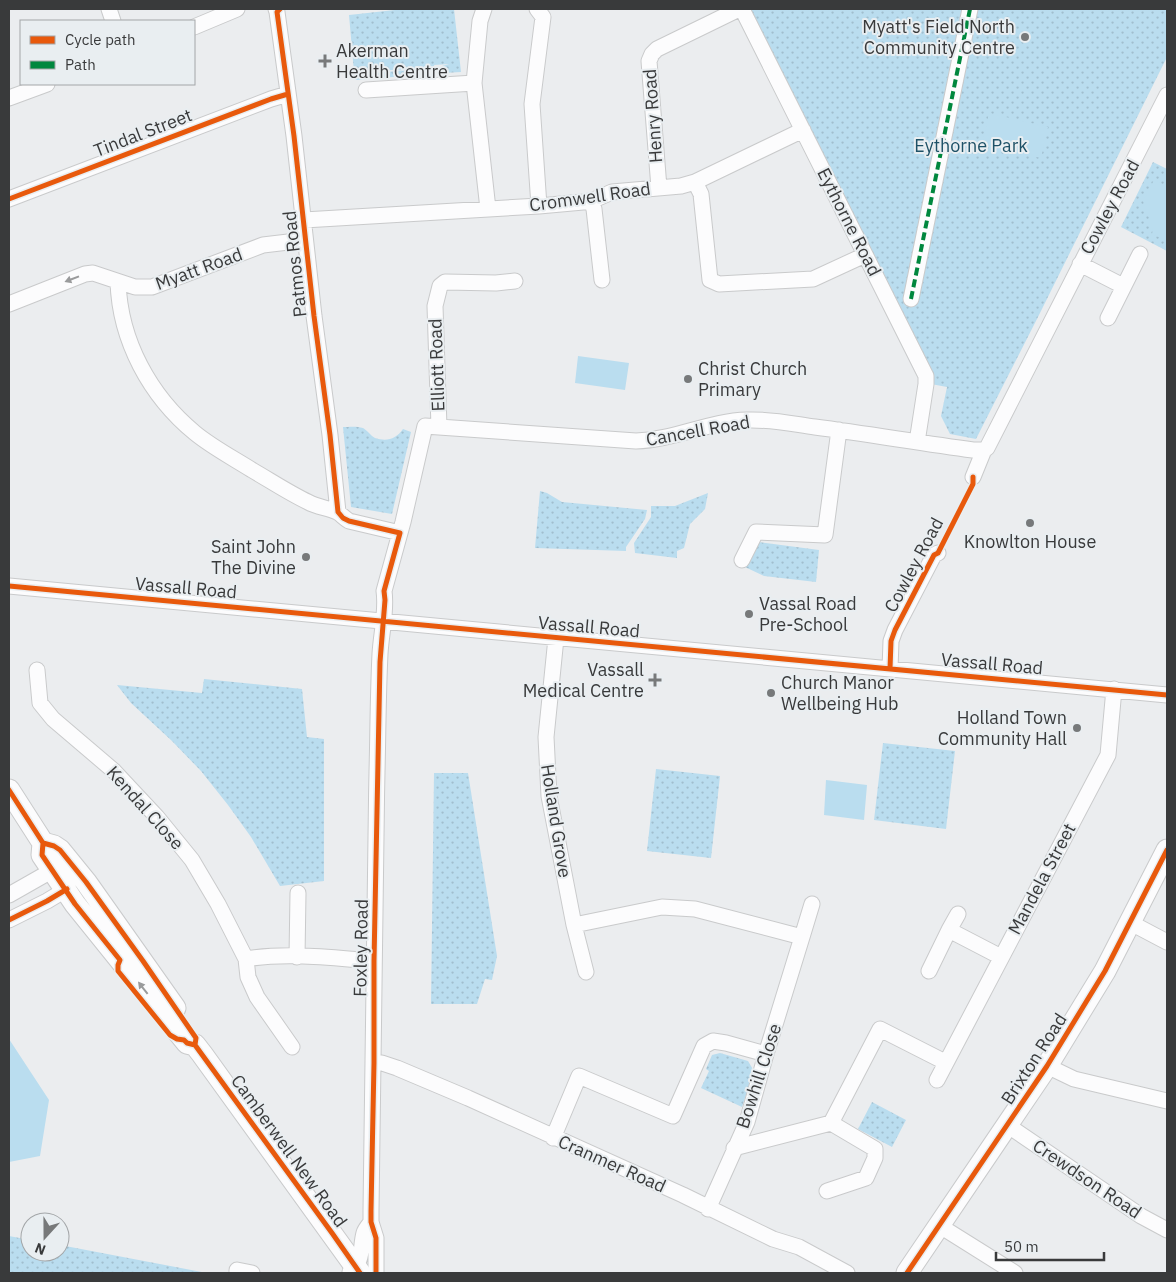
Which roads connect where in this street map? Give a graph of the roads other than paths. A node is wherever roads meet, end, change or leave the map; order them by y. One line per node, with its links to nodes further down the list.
1 (237, 9): 7 (street)
2 (484, 9): 8 (street)
3 (537, 9): 19 (street)
4 (741, 9): 14 (street, Eythorne Road); 16 (street, Henry Road)
5 (970, 9): 30 (street)
6 (278, 10): 11 (street, Patmos Road)
7 (195, 26)
8 (474, 83): 10 (street); 20 (street)
9 (44, 85): 13 (street)
10 (366, 90)
11 (288, 94): 17 (street, Tindal Street); 21 (street, Patmos Road)
12 (1167, 95): 25 (street, Cowley Road)
13 (9, 98)
14 (802, 130): 15 (street, Cromwell Road); 24 (street, Eythorne Road)
15 (695, 182): 16 (street, Cromwell Road); 24 (street)
16 (659, 188): 18 (street, Cromwell Road)
17 (9, 200)
18 (591, 201): 19 (street, Cromwell Road); 26 (street)
19 (539, 206): 20 (street, Cromwell Road)
20 (488, 209): 21 (street, Cromwell Road)
21 (304, 220): 22 (street, Patmos Road)
22 (305, 240): 28 (street, Myatt Road); 38 (street, Patmos Road)
23 (1140, 254): 29 (street)
24 (865, 255): 35 (street, Eythorne Road)
25 (1080, 264): 29 (street); 36 (street, Cowley Road)
26 (602, 280)
27 (515, 281): 33 (street, Elliott Road)
28 (118, 282): 31 (street, Myatt Road, one-way to 31); 38 (street)
29 (1123, 286): 32 (street)
30 (911, 299)
31 (9, 304)
32 (1108, 318)
33 (439, 427): 34 (street, Cancell Road); 39 (street, Elliott Road)
34 (839, 430): 35 (street, Cancell Road); 41 (street)
35 (917, 442): 36 (street, Cancell Road)
36 (984, 450): 37 (street, Cowley Road)
37 (973, 477)
38 (338, 512): 39 (street)
39 (400, 533): 43 (street, Elliott Road)
40 (938, 553): 45 (street, Cowley Road)
41 (742, 560)
42 (9, 586): 43 (street, Vassall Road)
43 (383, 621): 44 (street, Vassall Road); 66 (street, Foxley Road)
44 (556, 638): 45 (street, Vassall Road); 59 (street, Holland Grove)
45 (890, 669): 47 (street, Vassall Road)
46 (37, 670): 65 (street, Kendal Close)
47 (1114, 689): 48 (street, Vassall Road); 64 (street, Mandela Street)
48 (1167, 695)
49 (9, 790): 51 (highway, Camberwell New Road)
50 (1167, 850): 58 (highway, Brixton Road)
51 (63, 868): 52 (highway, Camberwell New Road); 54 (street); 69 (highway, Camberwell New Road)
52 (67, 889): 57 (street); 69 (highway, Camberwell New Road, one-way to 52)
53 (298, 893): 63 (street)
54 (9, 895)
55 (812, 904): 61 (street, Bowhill Close)
56 (958, 914): 60 (street)
57 (9, 920)
58 (1131, 923): 62 (street); 74 (highway, Brixton Road)
59 (574, 925): 61 (street); 68 (street, Holland Grove)
60 (949, 930): 64 (street); 67 (street)
61 (802, 937): 71 (street, Bowhill Close)
62 (1167, 942)
63 (297, 957): 65 (street); 66 (street)
64 (1001, 957): 72 (street, Mandela Street)
65 (246, 959): 70 (street, Kendal Close)
66 (374, 961): 73 (street, Foxley Road)
67 (929, 971)
68 (586, 972)
69 (195, 1045): 86 (highway, Camberwell New Road)
70 (292, 1047)
71 (766, 1054): 79 (street); 80 (street, Bowhill Close)
72 (945, 1062): 75 (street, Mandela Street); 77 (street)
73 (374, 1063): 79 (street, Cranmer Road); 83 (street, Foxley Road)
74 (1047, 1066): 76 (street); 78 (highway, Brixton Road)
75 (937, 1080)
76 (1167, 1101)
77 (831, 1123): 80 (street); 81 (street)
78 (1008, 1125): 84 (highway, Brixton Road); 85 (street, Crewdson Road)
79 (553, 1138): 82 (street, Cranmer Road)
80 (734, 1148): 82 (street, Bowhill Close)
81 (827, 1191)
82 (708, 1209): 89 (street, Cranmer Road)
83 (371, 1222): 86 (street, Foxley Road); 86 (street, Foxley Road)
84 (940, 1226): 90 (highway, Brixton Road); 91 (street)
85 (1167, 1230)
86 (360, 1272)
87 (237, 1273): 88 (street)
88 (252, 1273)
89 (847, 1273)
90 (907, 1273)
91 (1015, 1273)

